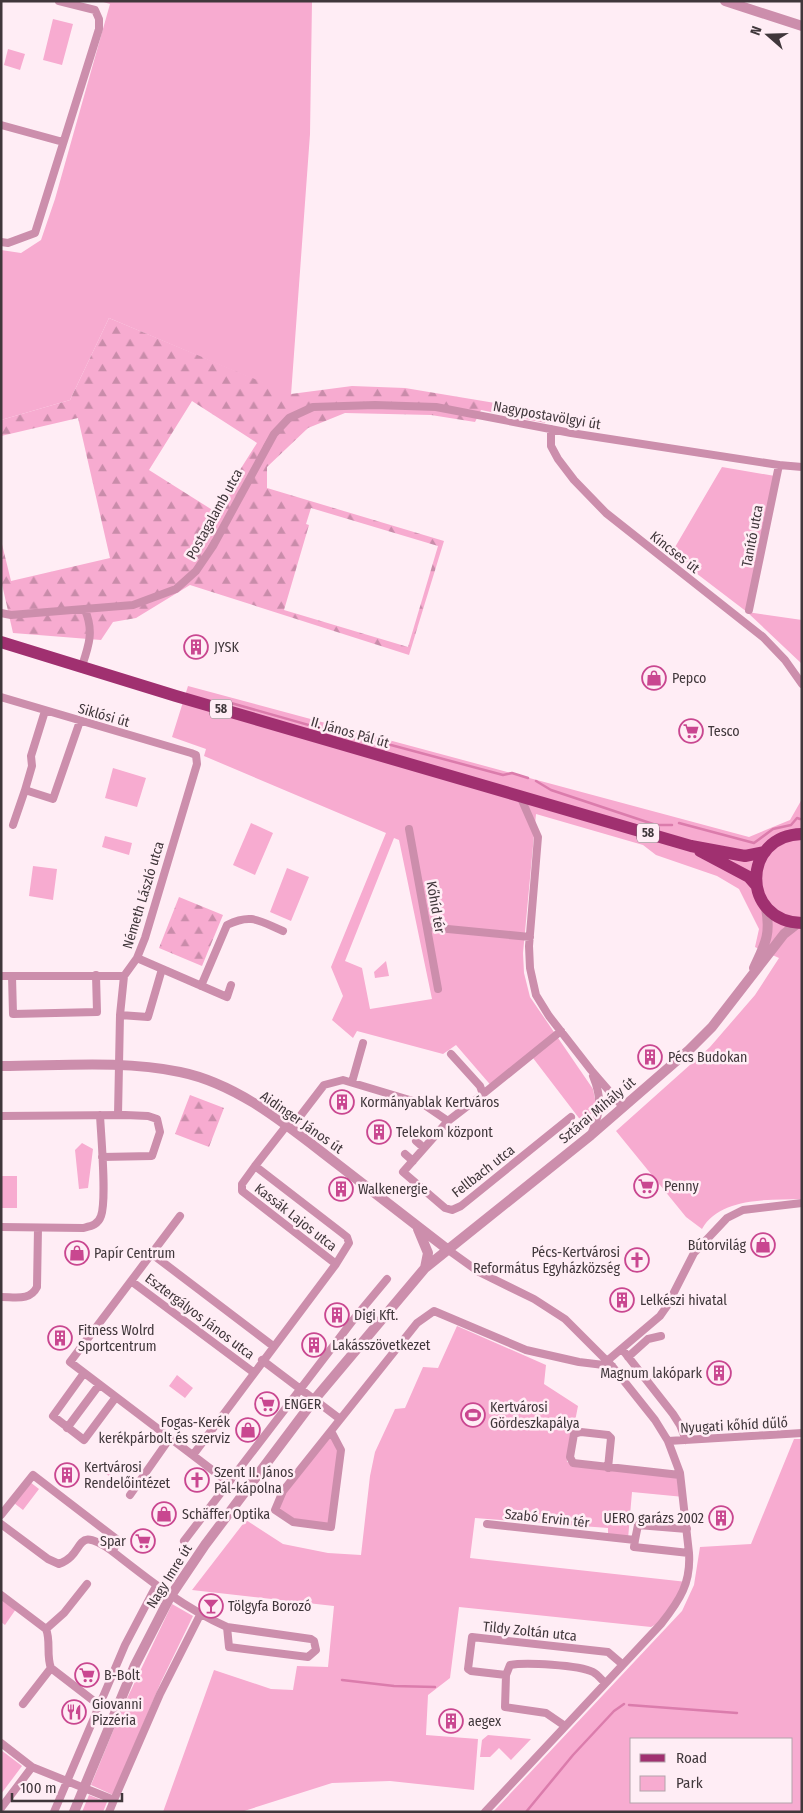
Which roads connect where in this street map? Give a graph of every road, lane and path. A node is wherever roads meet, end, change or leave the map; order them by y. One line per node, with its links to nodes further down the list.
1 (59, 1): 5 (street)
2 (725, 1): 3 (street)
3 (802, 26)
4 (1, 125): 5 (street)
5 (63, 142): 6 (street)
6 (1, 242)
7 (288, 418): 8 (street, Nagypostavölgyi út); 11 (street, Postagalamb utca)
8 (551, 429): 9 (street, Nagypostavölgyi út); 16 (street, Kincses út)
9 (779, 465): 10 (street, Nagypostavölgyi út); 12 (street, Tanító utca)
10 (802, 466)
11 (85, 610): 13 (street, Postagalamb utca); 15 (street)
12 (749, 610)
13 (1, 613)
14 (1, 642): 15 (main road, II. János Pál út / 58)
15 (82, 666): 22 (main road, II. János Pál út / 58)
16 (802, 684)
17 (1, 697): 18 (street, Siklósi út)
18 (45, 711): 19 (street, Siklósi út); 21 (street)
19 (80, 721): 20 (street, Siklósi út); 21 (street)
20 (197, 758): 34 (street, Németh László utca)
21 (25, 790): 23 (street)
22 (520, 796): 26 (main road, II. János Pál út / 58); 33 (street)
23 (13, 825)
24 (409, 829): 31 (street, Kőhíd tér)
25 (800, 832): 27 (main road, 58)
26 (691, 846): 27 (main road, 58); 28 (main road, 58)
27 (765, 852): 28 (main road)
28 (756, 885): 29 (main road, 58)
29 (766, 908): 30 (main road); 40 (street, Sztárai Mihály út)
30 (800, 923): 40 (street, Sztárai Mihály út)
31 (427, 927): 33 (street); 43 (street, Kőhíd tér)
32 (283, 931): 42 (street)
33 (530, 937): 45 (street)
34 (137, 958): 35 (street); 39 (street, Németh László utca)
35 (162, 969): 42 (street); 44 (street)
36 (96, 975): 38 (street); 38 (street); 39 (street)
37 (1, 976): 38 (street)
38 (12, 976)
39 (124, 976): 44 (street)
40 (750, 978): 53 (street, Sztárai Mihály út)
41 (231, 985): 42 (street)
42 (201, 986)
43 (438, 989)
44 (120, 1014): 49 (street)
45 (561, 1031): 50 (street); 52 (street, Fellbach utca)
46 (363, 1043): 51 (street)
47 (451, 1054): 52 (street)
48 (1, 1066): 49 (street, Aidinger János út)
49 (119, 1066): 55 (street); 59 (street, Aidinger János út)
50 (591, 1070): 53 (street); 61 (street)
51 (352, 1082): 58 (street); 59 (street, Kassák Lajos utca)
52 (483, 1094): 58 (street, Fellbach utca)
53 (623, 1107): 61 (street, Sztárai Mihály út)
54 (100, 1115): 55 (street); 56 (street); 66 (street)
55 (118, 1115): 66 (street)
56 (1, 1116)
57 (571, 1117): 67 (street, Fellbach utca)
58 (448, 1121): 62 (street, Fellbach utca)
59 (289, 1127): 68 (street, Kassák Lajos utca); 71 (street, Aidinger János út)
60 (426, 1131): 62 (street)
61 (591, 1135): 74 (street, Sztárai Mihály út)
62 (434, 1137): 64 (street, Fellbach utca)
63 (416, 1141): 64 (street)
64 (424, 1148): 67 (street, Fellbach utca)
65 (405, 1154): 67 (street)
66 (102, 1157): 73 (street)
67 (414, 1161)
68 (255, 1166): 76 (street, Kassák Lajos utca); 76 (street, Kassák Lajos utca)
69 (802, 1203): 83 (street)
70 (180, 1216): 75 (street, Esztergályos János utca)
71 (415, 1224): 74 (street, Aidinger János út); 77 (street)
72 (1, 1227): 73 (street)
73 (38, 1228): 80 (street)
74 (447, 1249): 77 (street, Nagy Imre út); 86 (street)
75 (152, 1254): 79 (street, Esztergályos János utca); 82 (street, Esztergályos János utca)
76 (336, 1264): 82 (street)
77 (425, 1268): 92 (street, Nagy Imre út)
78 (387, 1279): 90 (street, Nagy Imre út)
79 (132, 1281): 87 (street, Esztergályos János utca); 88 (street, Esztergályos János utca)
80 (1, 1298)
81 (661, 1336): 84 (street)
82 (273, 1346): 85 (street)
83 (622, 1349): 84 (street); 86 (street)
84 (628, 1358): 98 (street)
85 (262, 1360): 87 (street); 90 (street)
86 (609, 1364): 93 (street); 99 (street)
87 (253, 1372): 100 (street)
88 (84, 1374): 89 (street); 94 (street)
89 (99, 1384): 91 (street); 94 (street)
90 (300, 1390): 92 (street); 103 (street, Nagy Imre út)
91 (116, 1397): 94 (street); 97 (street)
92 (314, 1400): 93 (street); 116 (street, Nagy Imre út)
93 (340, 1420): 95 (street)
94 (67, 1428)
95 (332, 1431): 95 (street)
96 (802, 1433): 98 (street, Nyugati kőhíd dűlő)
97 (170, 1438): 100 (street); 104 (street)
98 (686, 1440): 99 (street, Nyugati kőhíd dűlő)
99 (668, 1441): 102 (street)
100 (193, 1455): 103 (street)
101 (608, 1468): 101 (street); 102 (street)
102 (680, 1475): 108 (street)
103 (228, 1482): 110 (street, Nagy Imre út)
104 (130, 1495)
105 (1, 1515): 111 (street)
106 (1, 1524): 111 (street)
107 (487, 1524): 109 (street, Szabó Ervin tér)
108 (687, 1529): 109 (street); 112 (street)
109 (635, 1540): 112 (street, Szabó Ervin tér)
110 (184, 1541)
111 (112, 1551): 114 (street)
112 (689, 1552): 120 (street)
113 (87, 1584): 119 (street)
114 (156, 1586): 116 (street); 125 (street, Nagy Imre út)
115 (1, 1595): 119 (street)
116 (170, 1597): 117 (street); 130 (street, Nagy Imre út)
117 (200, 1615): 118 (street); 131 (street)
118 (227, 1627): 118 (street)
119 (46, 1629): 121 (street)
120 (622, 1664): 122 (street, Tildy Zoltán utca); 123 (street)
121 (51, 1668): 124 (street); 125 (street)
122 (506, 1675): 123 (street); 126 (street)
123 (605, 1683): 126 (street)
124 (23, 1704)
125 (99, 1705): 129 (street, Nagy Imre út)
126 (565, 1726): 136 (street)
127 (1, 1743): 128 (street)
128 (32, 1767): 129 (street); 132 (street)
129 (68, 1781): 130 (street); 133 (street, Nagy Imre út)
130 (84, 1788): 131 (street); 134 (street, Nagy Imre út)
131 (114, 1800): 135 (street)
132 (1, 1808)
133 (54, 1812)
134 (74, 1812)
135 (109, 1812)
136 (485, 1812)

